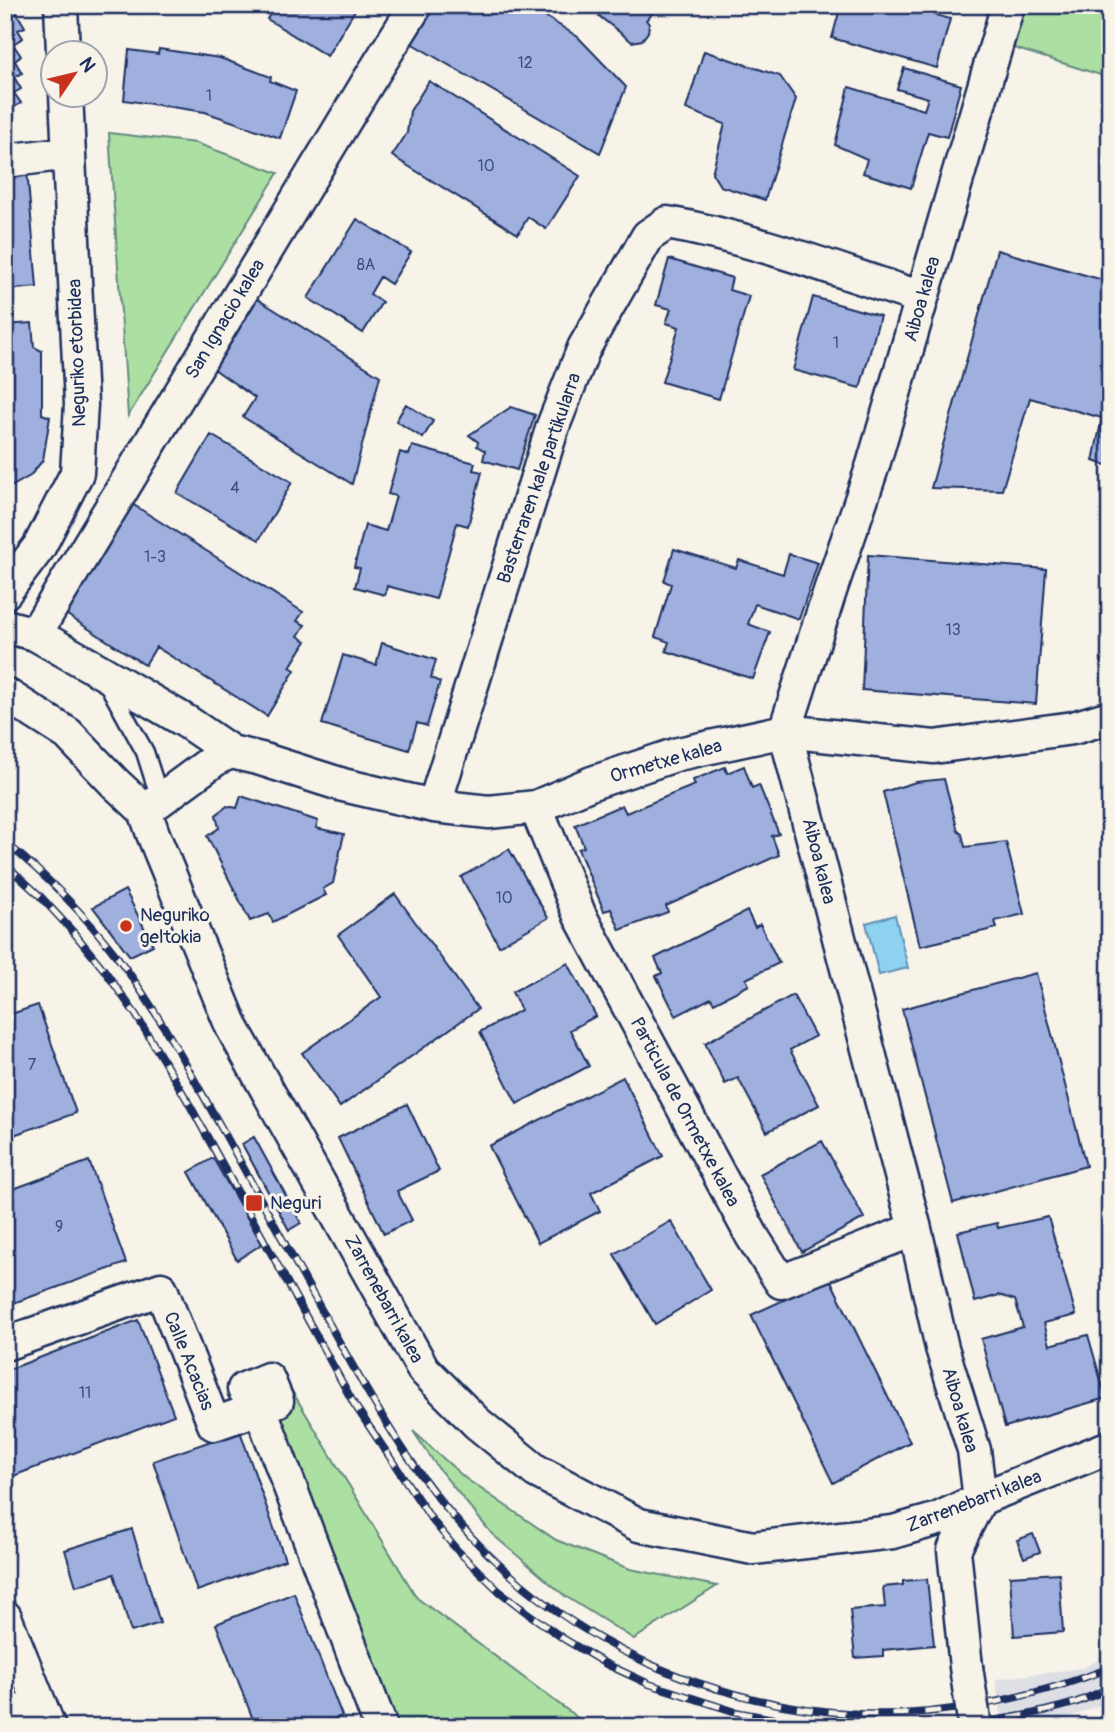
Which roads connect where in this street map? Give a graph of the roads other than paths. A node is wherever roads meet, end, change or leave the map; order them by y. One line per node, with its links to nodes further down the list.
1 (61, 5): 4 (street)
2 (416, 5): 10 (street, San Ignacio kalea)
3 (1008, 5): 8 (street, Aiboa kalea)
4 (63, 38)
5 (67, 108): 6 (street, Neguriko etorbidea)
6 (69, 153): 7 (street); 9 (street, Neguriko etorbidea)
7 (5, 161)
8 (922, 298): 15 (street, Aiboa kalea); 19 (street, Basterraren kale partikularra)
9 (5, 592)
10 (20, 630): 11 (street)
11 (100, 671): 14 (street); 18 (lane)
12 (5, 694): 18 (street)
13 (1110, 717): 15 (street, Ormetxe kalea)
14 (187, 722): 16 (street); 17 (street)
15 (785, 731): 20 (street, Ormetxe kalea); 21 (street, Aiboa kalea)
16 (232, 752): 17 (street); 19 (street, Ormetxe kalea)
17 (193, 775): 18 (street)
18 (153, 805): 24 (street, Zarrenebarri kalea)
19 (434, 806): 20 (street, Ormetxe kalea)
20 (536, 807): 21 (street, Particula de Ormetxe kalea)
21 (915, 1229): 24 (street, Aiboa kalea)
22 (5, 1344): 27 (street, Calle Acacias)
23 (1110, 1447): 24 (street, Zarrenebarri kalea)
24 (981, 1499): 28 (street, bridge)
25 (5, 1618): 26 (street)
26 (28, 1716)
27 (381, 1727)
28 (975, 1727)

